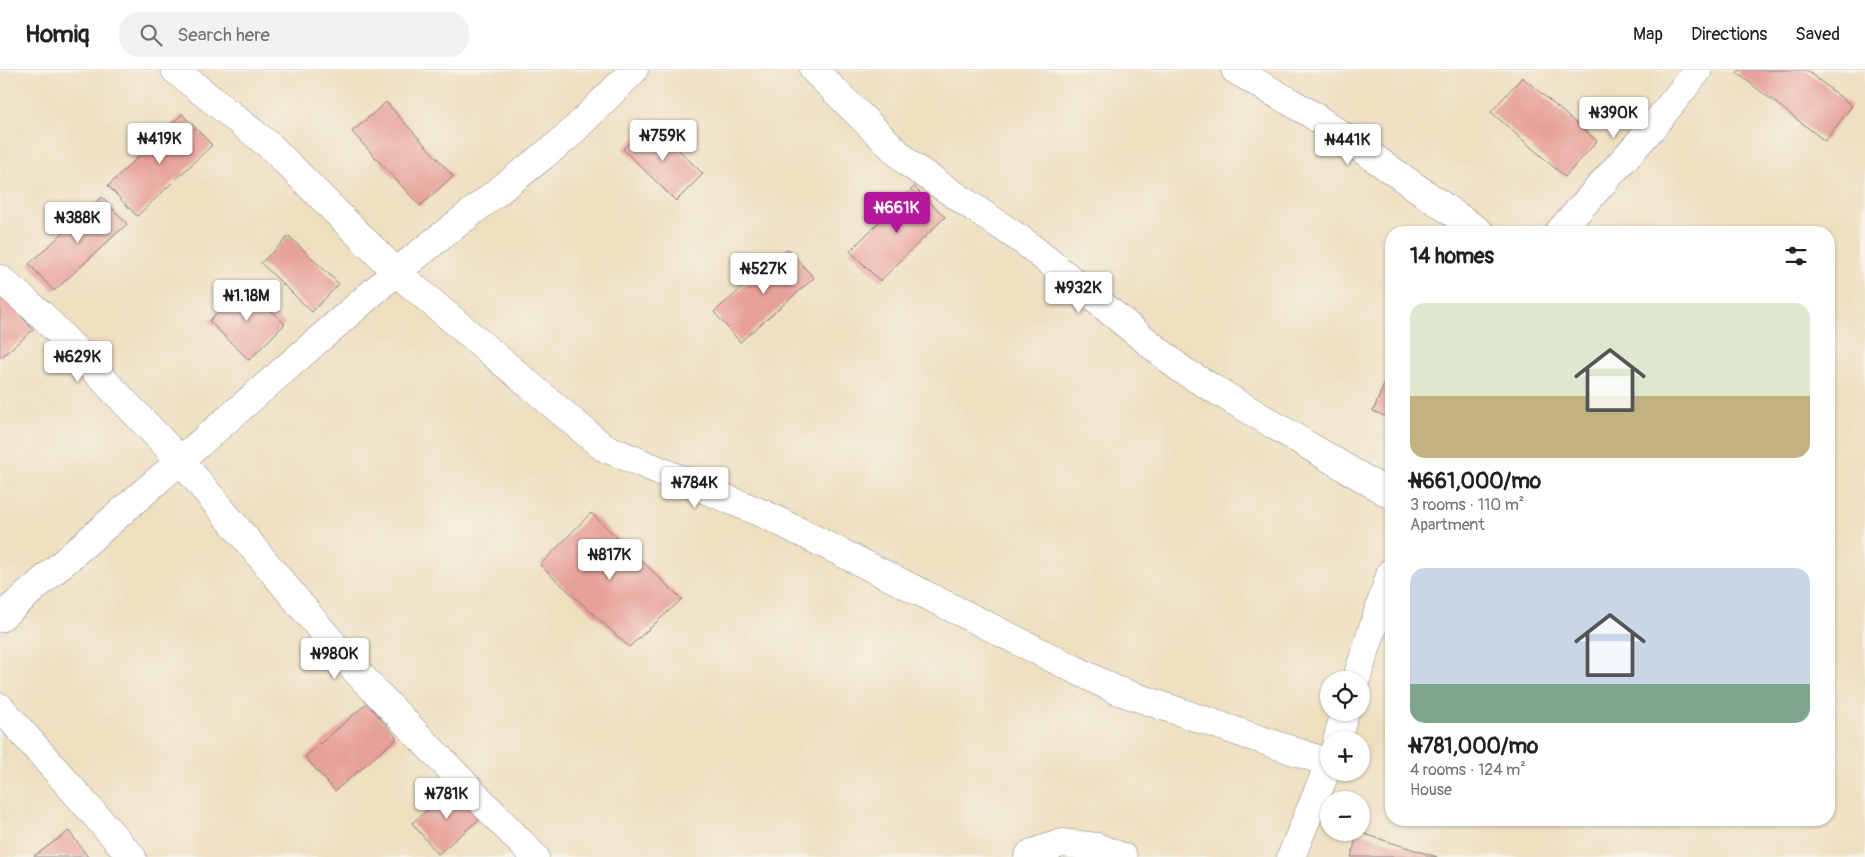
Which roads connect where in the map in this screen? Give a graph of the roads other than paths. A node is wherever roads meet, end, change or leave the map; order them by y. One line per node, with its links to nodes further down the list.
1 (175, 70): 8 (street)
2 (634, 70): 8 (street)
3 (814, 70): 11 (street)
4 (1235, 70): 6 (street)
5 (1698, 70): 7 (street)
6 (1471, 226)
7 (1564, 226)
8 (396, 272): 10 (street); 16 (street)
9 (0, 279): 10 (street)
10 (181, 460): 13 (street); 19 (street)
11 (1385, 490)
12 (1385, 591): 14 (street)
13 (0, 618)
14 (1359, 671)
15 (0, 707): 18 (street)
16 (1320, 760)
17 (1322, 781): 22 (street)
18 (132, 857)
19 (535, 857)
20 (1028, 857): 21 (street)
21 (1123, 857)
22 (1291, 857)

